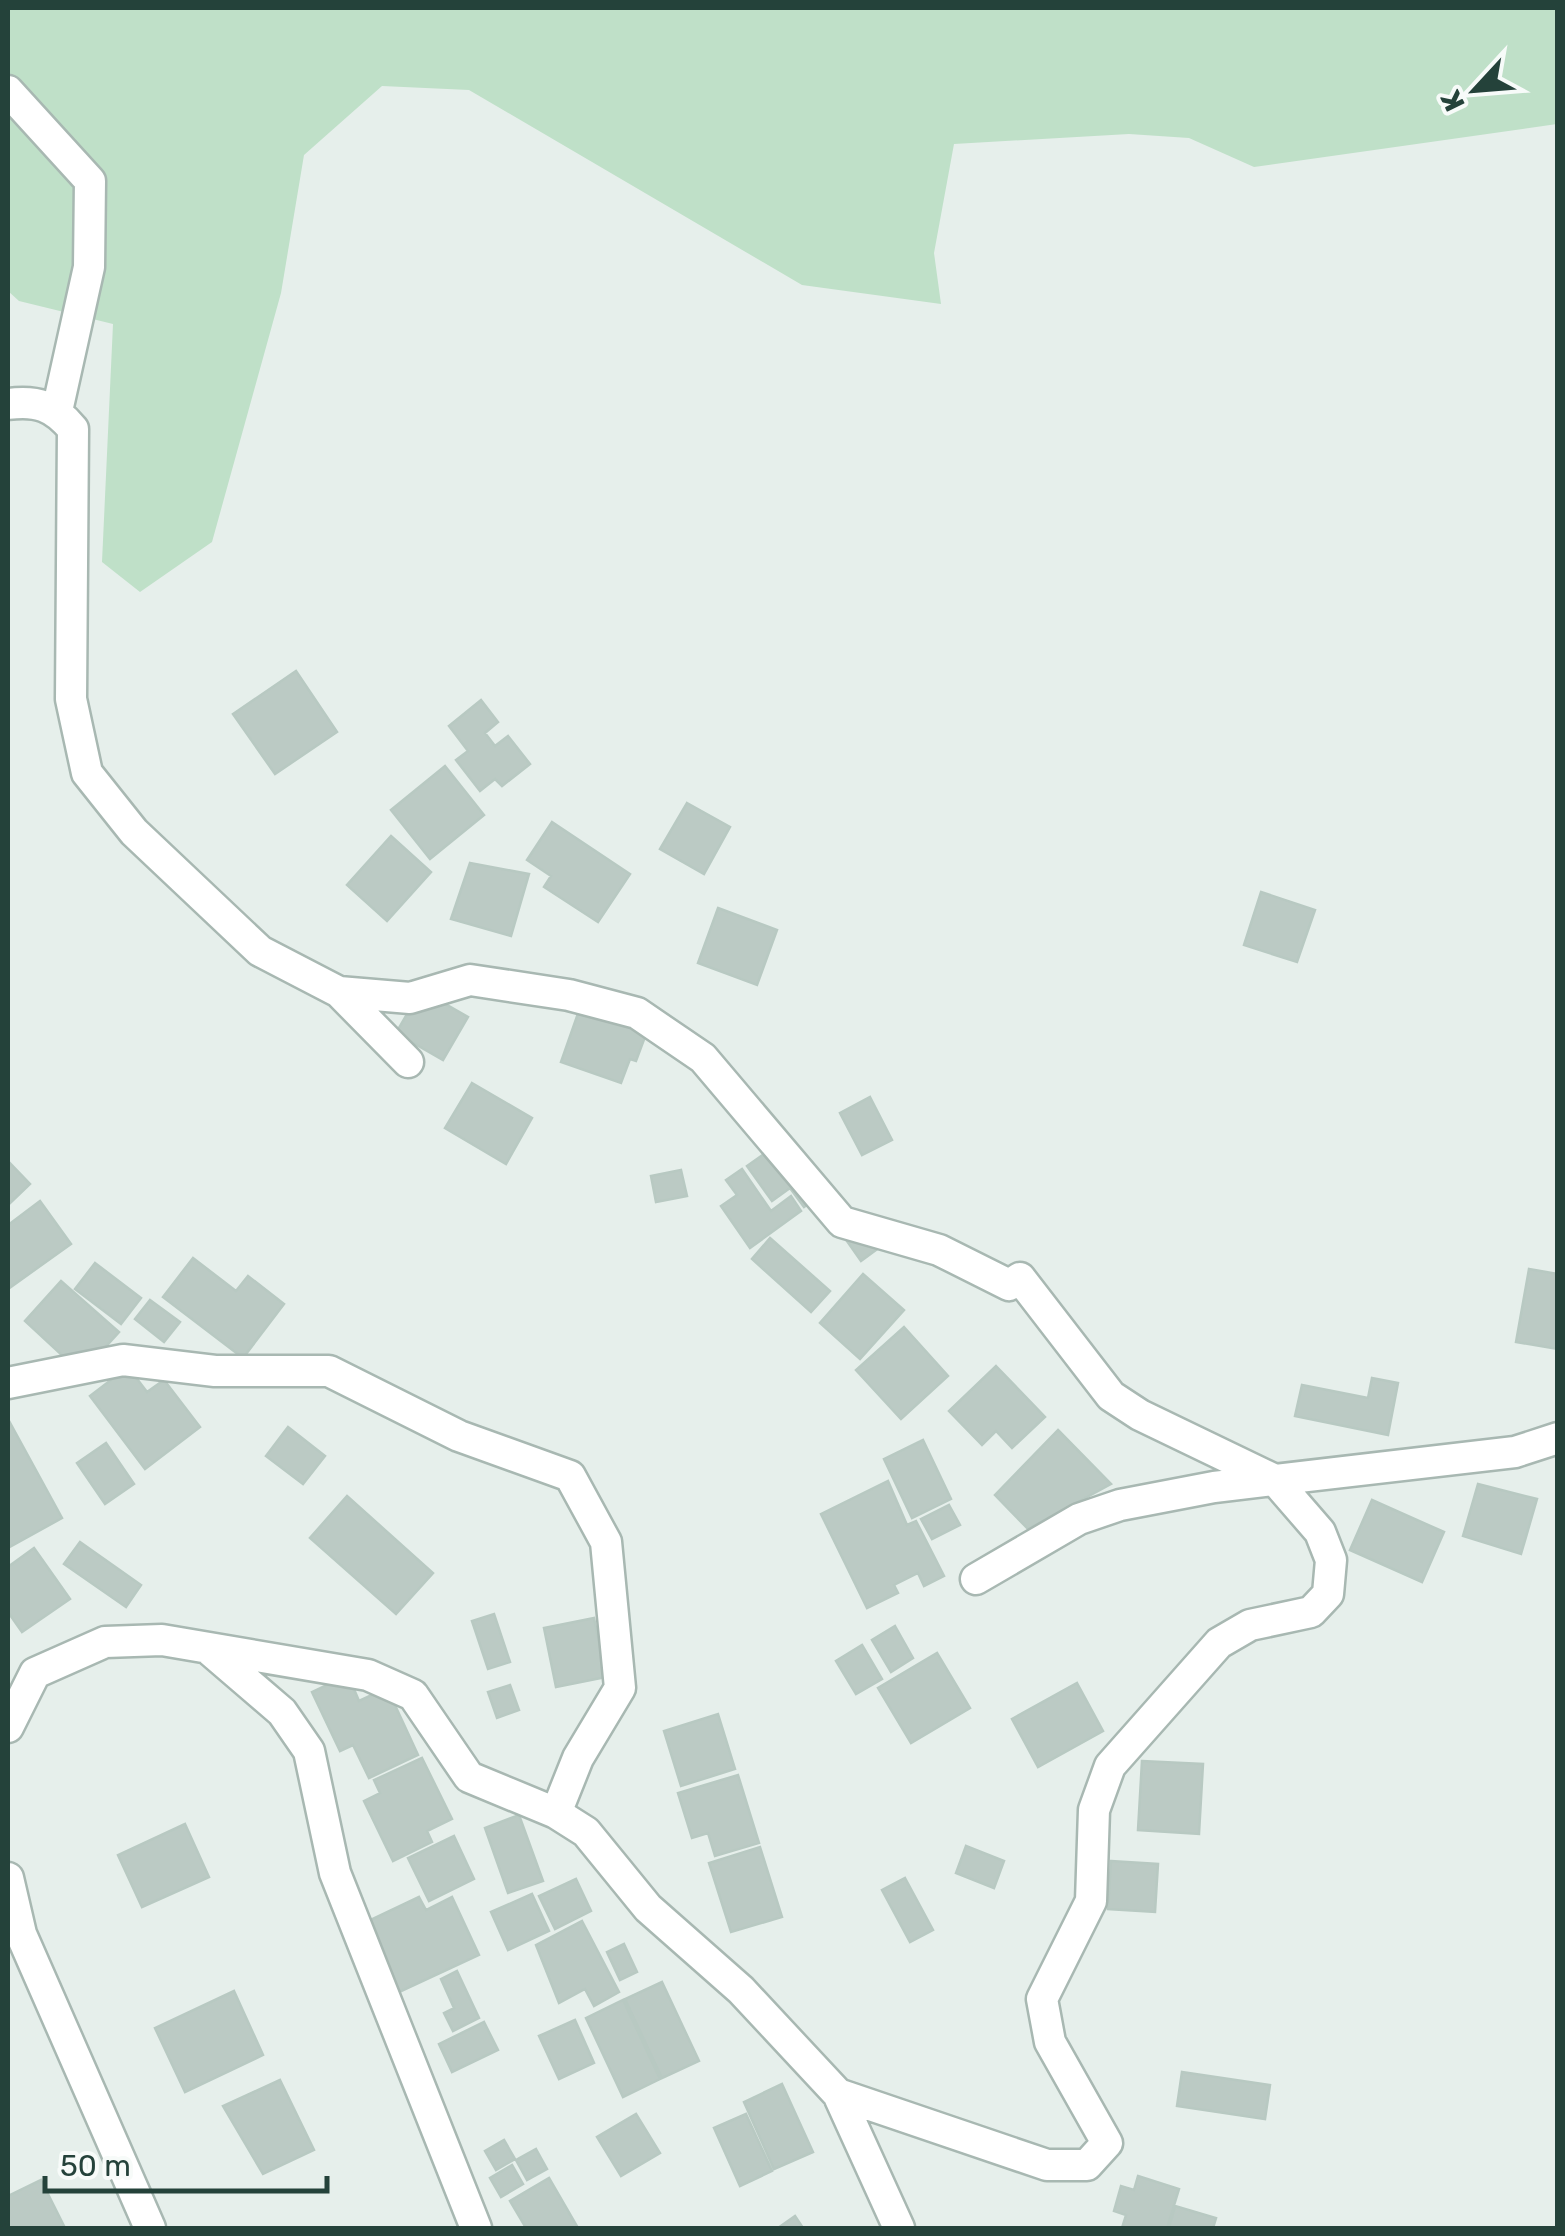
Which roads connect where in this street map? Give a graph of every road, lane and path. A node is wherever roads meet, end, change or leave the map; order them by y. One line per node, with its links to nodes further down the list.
1 (8, 91): 3 (street)
2 (8, 404): 3 (street)
3 (57, 411): 4 (street)
4 (339, 992): 5 (street); 8 (street)
5 (408, 1062)
6 (8, 1383): 12 (street)
7 (1558, 1438): 8 (street)
8 (1275, 1480): 9 (street); 14 (street)
9 (976, 1579)
10 (211, 1651): 11 (street); 12 (street); 16 (street)
11 (8, 1726)
12 (556, 1813): 14 (street)
13 (8, 1878): 15 (street)
14 (838, 2094): 17 (street)
15 (150, 2228)
16 (476, 2228)
17 (898, 2228)

